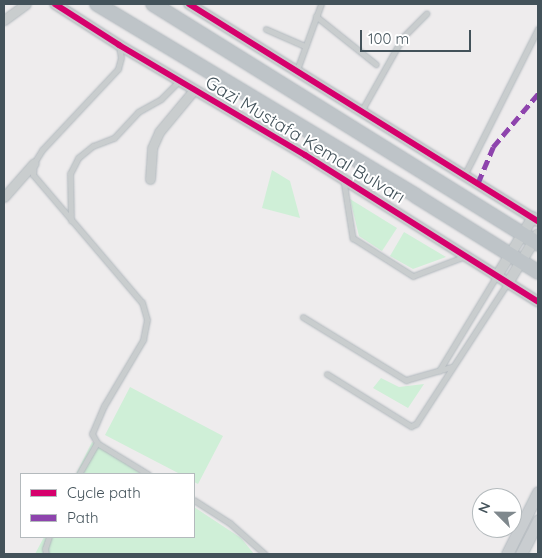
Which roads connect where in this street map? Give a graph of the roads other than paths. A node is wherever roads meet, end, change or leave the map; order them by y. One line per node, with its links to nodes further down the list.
1 (26, 4): 9 (street)
2 (55, 4): 12 (street, Gazi Mustafa Kemal Bulvarı)
3 (97, 4): 28 (highway, Gazi Mustafa Kemal Bulvarı)
4 (153, 4): 26 (highway, Gazi Mustafa Kemal Bulvarı)
5 (189, 4): 15 (street)
6 (321, 4): 8 (lane)
7 (426, 14): 18 (lane)
8 (316, 16): 13 (lane); 14 (lane)
9 (4, 20)
10 (266, 29): 13 (lane)
11 (538, 29): 20 (lane)
12 (118, 45): 16 (street, Gazi Mustafa Kemal Bulvarı); 19 (lane)
13 (305, 46): 15 (lane)
14 (376, 64)
15 (297, 70): 18 (street)
16 (179, 81): 17 (street, Gazi Mustafa Kemal Bulvarı); 25 (lane)
17 (194, 90): 21 (street); 22 (street, Gazi Mustafa Kemal Bulvarı)
18 (362, 110): 20 (street)
19 (34, 162): 23 (street); 25 (lane)
20 (465, 174): 24 (street)
21 (150, 179)
22 (344, 180): 27 (street, Gazi Mustafa Kemal Bulvarı); 27 (lane)
23 (4, 197)
24 (536, 219): 26 (street)
25 (72, 221): 37 (lane)
26 (533, 238): 28 (street)
27 (465, 256): 30 (street, Gazi Mustafa Kemal Bulvarı)
28 (516, 258): 29 (highway, Gazi Mustafa Kemal Bulvarı); 30 (street); 31 (street)
29 (538, 272)
30 (497, 276): 31 (street, Gazi Mustafa Kemal Bulvarı); 35 (lane)
31 (508, 283): 32 (street, Gazi Mustafa Kemal Bulvarı); 34 (lane)
32 (538, 302)
33 (303, 318): 35 (lane)
34 (451, 367): 35 (lane); 36 (lane)
35 (439, 371)
36 (327, 374)
37 (97, 443): 38 (lane); 39 (lane)
38 (80, 473)
39 (146, 473)
40 (538, 492): 46 (main road)
41 (195, 501): 45 (lane)
42 (538, 520): 47 (main road)
43 (49, 538): 44 (lane)
44 (46, 554)
45 (265, 554)
46 (507, 554)
47 (521, 554)

